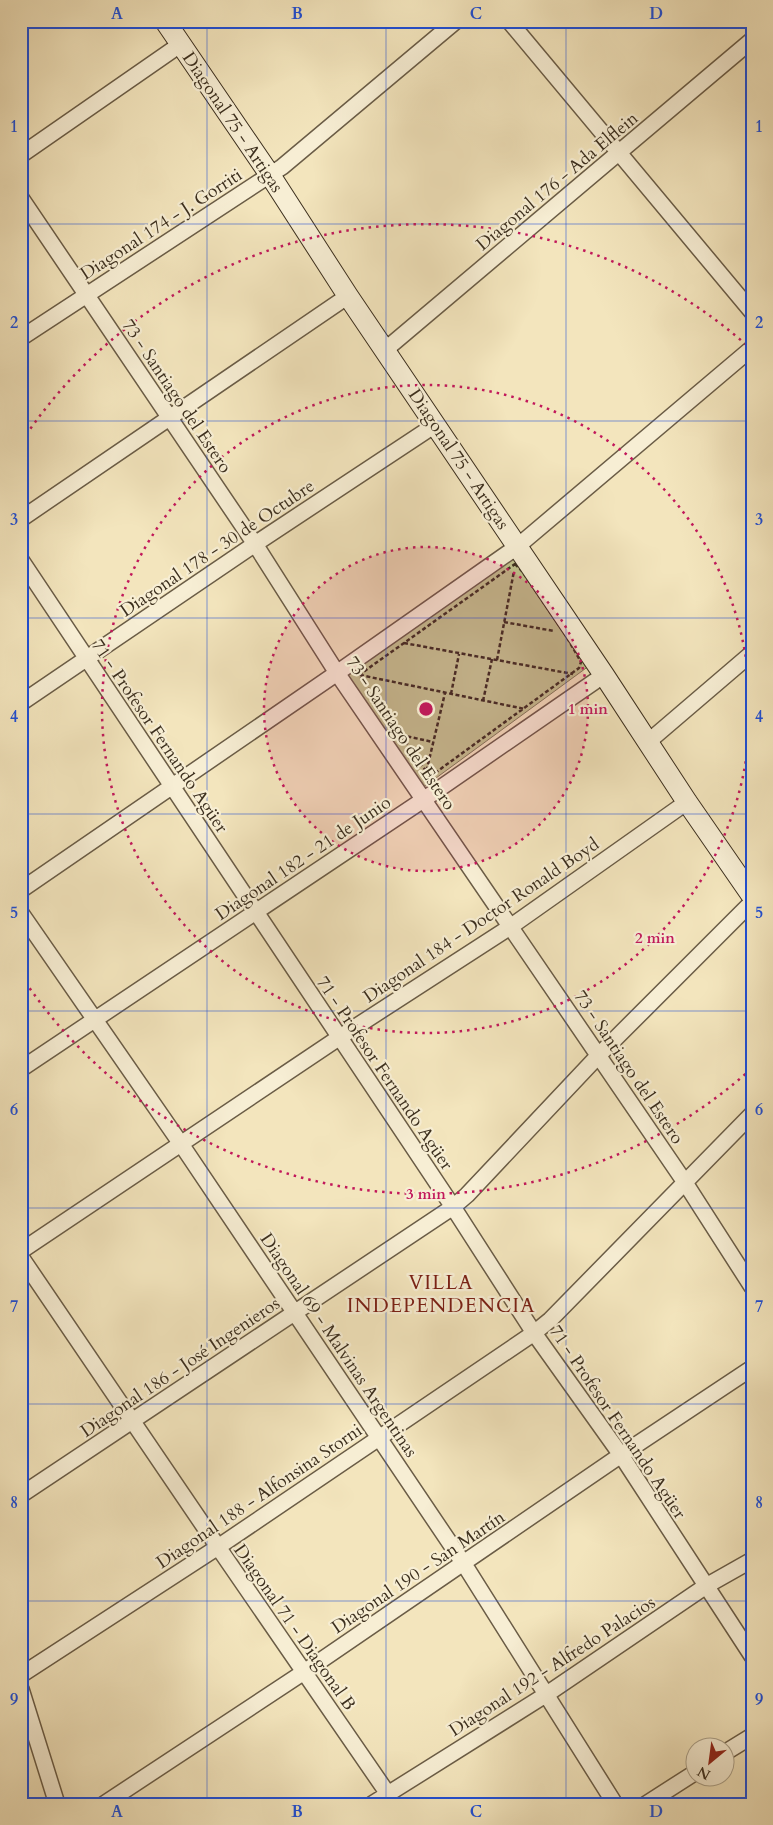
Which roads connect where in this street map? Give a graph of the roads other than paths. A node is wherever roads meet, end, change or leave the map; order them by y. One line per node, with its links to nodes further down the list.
1 (165, 21): 5 (street, Diagonal 75 - Artigas)
2 (456, 21): 8 (street, Diagonal 174 - J. Gorriti)
3 (509, 21): 6 (street)
4 (752, 40): 6 (street, Diagonal 176 - Ada Elflein)
5 (181, 44): 7 (street); 8 (street, Diagonal 75 - Artigas)
6 (619, 153): 12 (street); 15 (street, Diagonal 176 - Ada Elflein)
7 (21, 155)
8 (270, 175): 10 (street, Diagonal 174 - J. Gorriti); 11 (street, Diagonal 75 - Artigas)
9 (21, 198): 10 (street, 73 - Santiago del Estero)
10 (87, 296): 13 (street, Diagonal 174 - J. Gorriti); 16 (street, 73 - Santiago del Estero)
11 (348, 296): 15 (street, Diagonal 75 - Artigas); 16 (street)
12 (752, 312)
13 (21, 338)
14 (752, 348): 20 (street)
15 (385, 350): 17 (street, Diagonal 75 - Artigas)
16 (169, 418): 18 (street); 19 (street, 73 - Santiago del Estero)
17 (435, 425): 19 (street, Diagonal 178 - 30 de Octubre); 20 (street, Diagonal 75 - Artigas)
18 (21, 519)
19 (255, 544): 23 (street, Diagonal 178 - 30 de Octubre); 24 (street, 73 - Santiago del Estero)
20 (516, 555): 24 (street); 25 (street, Diagonal 75 - Artigas)
21 (21, 560): 23 (street, 71 - Profesor Fernando Agüer)
22 (752, 653): 27 (street)
23 (86, 659): 26 (street, Diagonal 178 - 30 de Octubre); 28 (street, 71 - Profesor Fernando Agüer)
24 (337, 673): 28 (street); 29 (street, 73 - Santiago del Estero)
25 (604, 675): 27 (street, Diagonal 75 - Artigas); 29 (street, Diagonal 182 - 21 de Junio)
26 (21, 703)
27 (648, 742): 30 (street, Diagonal 75 - Artigas)
28 (171, 787): 31 (street); 34 (street, 71 - Profesor Fernando Agüer)
29 (423, 800): 34 (street, Diagonal 182 - 21 de Junio); 36 (street, 73 - Santiago del Estero)
30 (687, 802): 32 (street, Diagonal 75 - Artigas); 36 (street, Diagonal 184 - Doctor Ronald Boyd)
31 (21, 890)
32 (752, 896)
33 (752, 902): 39 (street, Diagonal 186 - José Ingenieros)
34 (254, 912): 37 (street, Diagonal 182 - 21 de Junio); 38 (street, 71 - Profesor Fernando Agüer)
35 (21, 913): 37 (street, Diagonal 69 - Malvinas Argentinas)
36 (510, 927): 38 (street, Diagonal 184 - Doctor Ronald Boyd); 39 (street, 73 - Santiago del Estero)
37 (94, 1020): 40 (street, Diagonal 182 - 21 de Junio); 42 (street, Diagonal 69 - Malvinas Argentinas)
38 (340, 1037): 42 (street, Diagonal 184 - Doctor Ronald Boyd); 44 (street, 71 - Profesor Fernando Agüer)
39 (598, 1056): 43 (street, 73 - Santiago del Estero); 44 (street, Diagonal 186 - José Ingenieros)
40 (21, 1069)
41 (752, 1114): 43 (street, Diagonal 188 - Alfonsina Storni)
42 (181, 1144): 45 (street, Diagonal 184 - Doctor Ronald Boyd); 48 (street, Diagonal 69 - Malvinas Argentinas)
43 (684, 1181): 47 (street, 73 - Santiago del Estero); 49 (street, Diagonal 188 - Alfonsina Storni)
44 (453, 1207): 48 (street, Diagonal 186 - José Ingenieros); 49 (street, 71 - Profesor Fernando Agüer)
45 (21, 1251)
46 (21, 1258): 51 (street, Diagonal 71 - Diagonal B)
47 (752, 1287)
48 (294, 1312): 51 (street, Diagonal 186 - José Ingenieros); 52 (street, Diagonal 69 - Malvinas Argentinas)
49 (534, 1333): 52 (street, Diagonal 188 - Alfonsina Storni); 53 (street, 71 - Profesor Fernando Agüer)
50 (752, 1368): 53 (street, Diagonal 190 - San Martín)
51 (133, 1421): 54 (street, Diagonal 186 - José Ingenieros); 55 (street, Diagonal 71 - Diagonal B)
52 (378, 1438): 55 (street, Diagonal 188 - Alfonsina Storni); 57 (street, Diagonal 69 - Malvinas Argentinas)
53 (621, 1455): 57 (street, Diagonal 190 - San Martín); 58 (street, 71 - Profesor Fernando Agüer)
54 (21, 1495)
55 (218, 1548): 60 (street, Diagonal 71 - Diagonal B); 61 (street, Diagonal 188 - Alfonsina Storni)
56 (752, 1560): 58 (street, Diagonal 192 - Alfredo Palacios)
57 (464, 1564): 60 (street, Diagonal 190 - San Martín); 63 (street, Diagonal 69 - Malvinas Argentinas)
58 (706, 1586): 59 (street, 71 - Profesor Fernando Agüer); 63 (street, Diagonal 192 - Alfredo Palacios)
59 (752, 1656)
60 (304, 1672): 67 (street, Diagonal 71 - Diagonal B); 69 (street, Diagonal 190 - San Martín)
61 (21, 1675)
62 (21, 1689): 68 (street)
63 (547, 1694): 67 (street, Diagonal 192 - Alfredo Palacios); 71 (street, Diagonal 69 - Malvinas Argentinas)
64 (752, 1736): 65 (street)
65 (736, 1746)
66 (686, 1778): 72 (street)
67 (388, 1794): 70 (street, Diagonal 192 - Alfredo Palacios)
68 (57, 1804)
69 (104, 1804)
70 (372, 1804)
71 (615, 1804)
72 (646, 1804)

